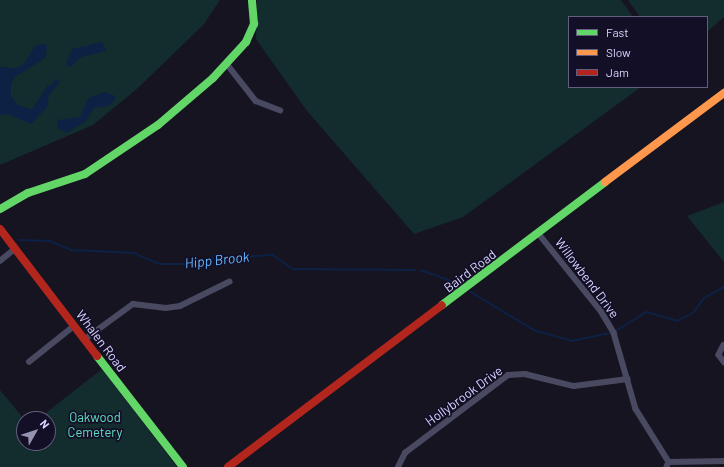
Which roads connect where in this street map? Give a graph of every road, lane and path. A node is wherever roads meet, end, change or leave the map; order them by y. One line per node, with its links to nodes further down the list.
1 (252, 0): 2 (street)
2 (227, 64): 4 (street); 5 (street)
3 (724, 93): 7 (street, Baird Road)
4 (280, 110)
5 (0, 210)
6 (0, 229): 8 (street, Whalen Road)
7 (539, 234): 16 (street, Willowbend Drive); 20 (street, Baird Road)
8 (15, 249): 9 (street); 11 (street, Whalen Road)
9 (0, 261)
10 (229, 282): 12 (street)
11 (74, 326): 12 (street, Whalen Road); 14 (street)
12 (85, 339): 19 (street, Whalen Road)
13 (724, 345): 15 (street)
14 (29, 362)
15 (724, 362)
16 (628, 379): 18 (street, Willowbend Drive); 21 (street, Hollybrook Drive)
17 (724, 461): 18 (street)
18 (668, 465)
19 (183, 467)
20 (228, 467)
21 (398, 467)

